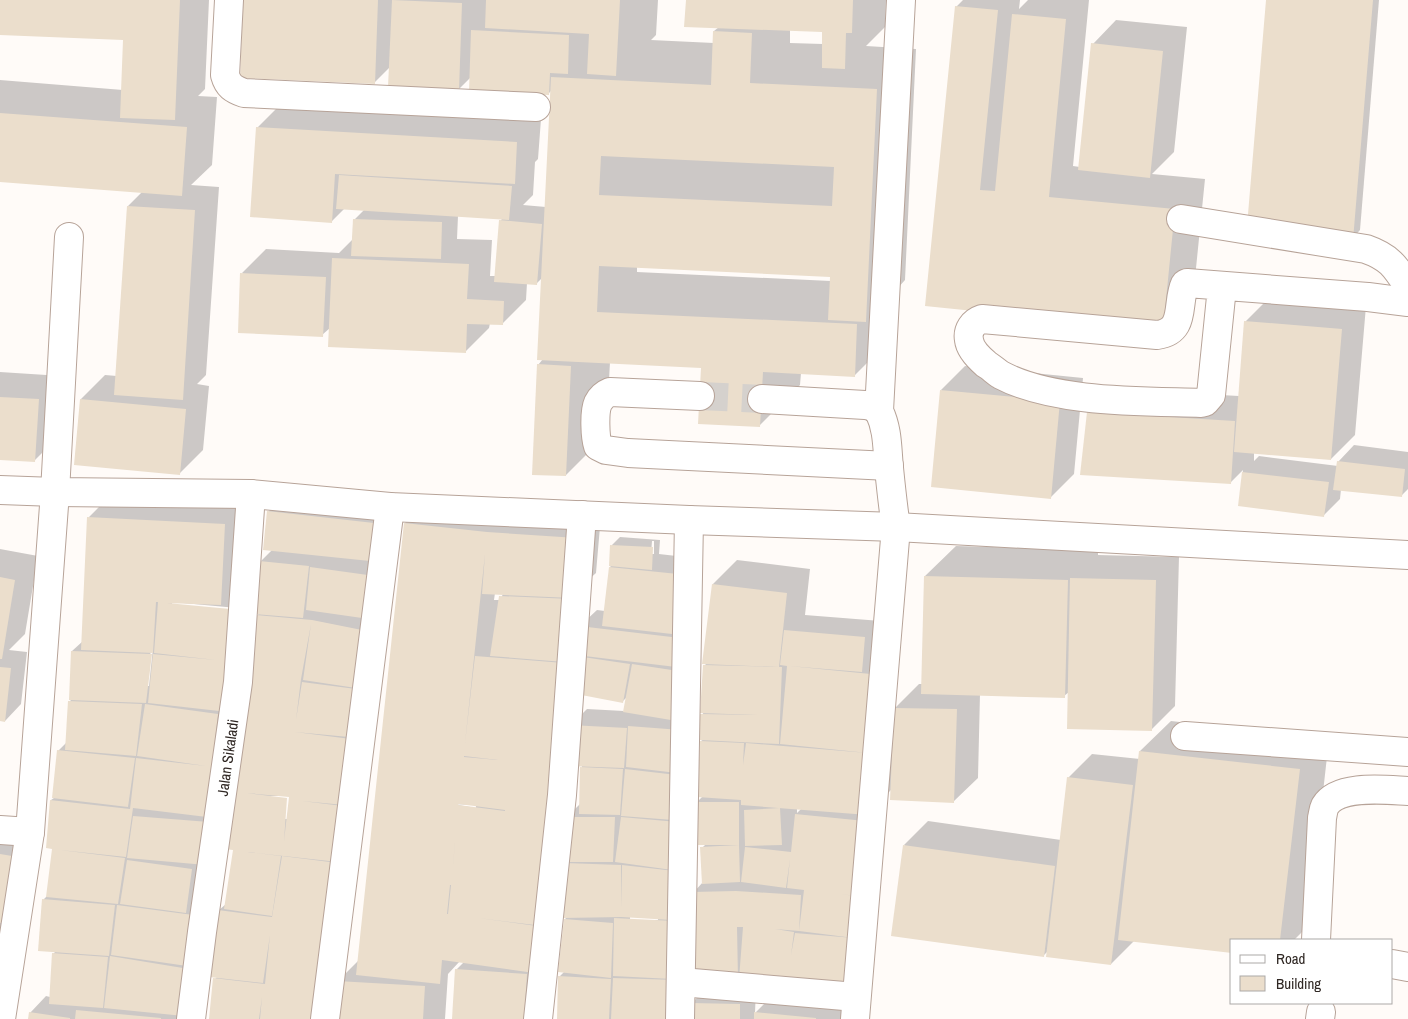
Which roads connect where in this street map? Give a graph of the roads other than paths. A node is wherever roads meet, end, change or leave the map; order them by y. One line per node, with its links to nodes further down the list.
1 (229, 0): 3 (street)
2 (901, 0): 11 (street)
3 (536, 108)
4 (1181, 219): 6 (street)
5 (69, 237): 14 (street)
6 (1408, 286)
7 (1222, 287): 7 (street); 8 (street)
8 (1408, 302)
9 (700, 396): 12 (street)
10 (762, 399): 11 (street)
11 (879, 411): 12 (street)
12 (889, 466): 19 (street)
13 (0, 490): 14 (street)
14 (55, 492): 15 (street); 25 (street)
15 (252, 494): 16 (street); 32 (street, Jalan Sikaladi)
16 (390, 507): 17 (street); 33 (street)
17 (582, 515): 18 (street); 34 (street)
18 (689, 520): 19 (street); 29 (street)
19 (896, 527): 20 (street); 30 (street)
20 (1408, 554)
21 (1185, 736): 22 (street)
22 (1408, 752)
23 (1408, 791): 26 (street)
24 (0, 830): 25 (street)
25 (30, 832): 31 (street)
26 (1316, 939)
27 (1393, 964): 28 (street)
28 (1408, 967)
29 (681, 982): 30 (street); 35 (street)
30 (855, 1008)
31 (1, 1019)
32 (191, 1019)
33 (325, 1019)
34 (538, 1019)
35 (680, 1019)

